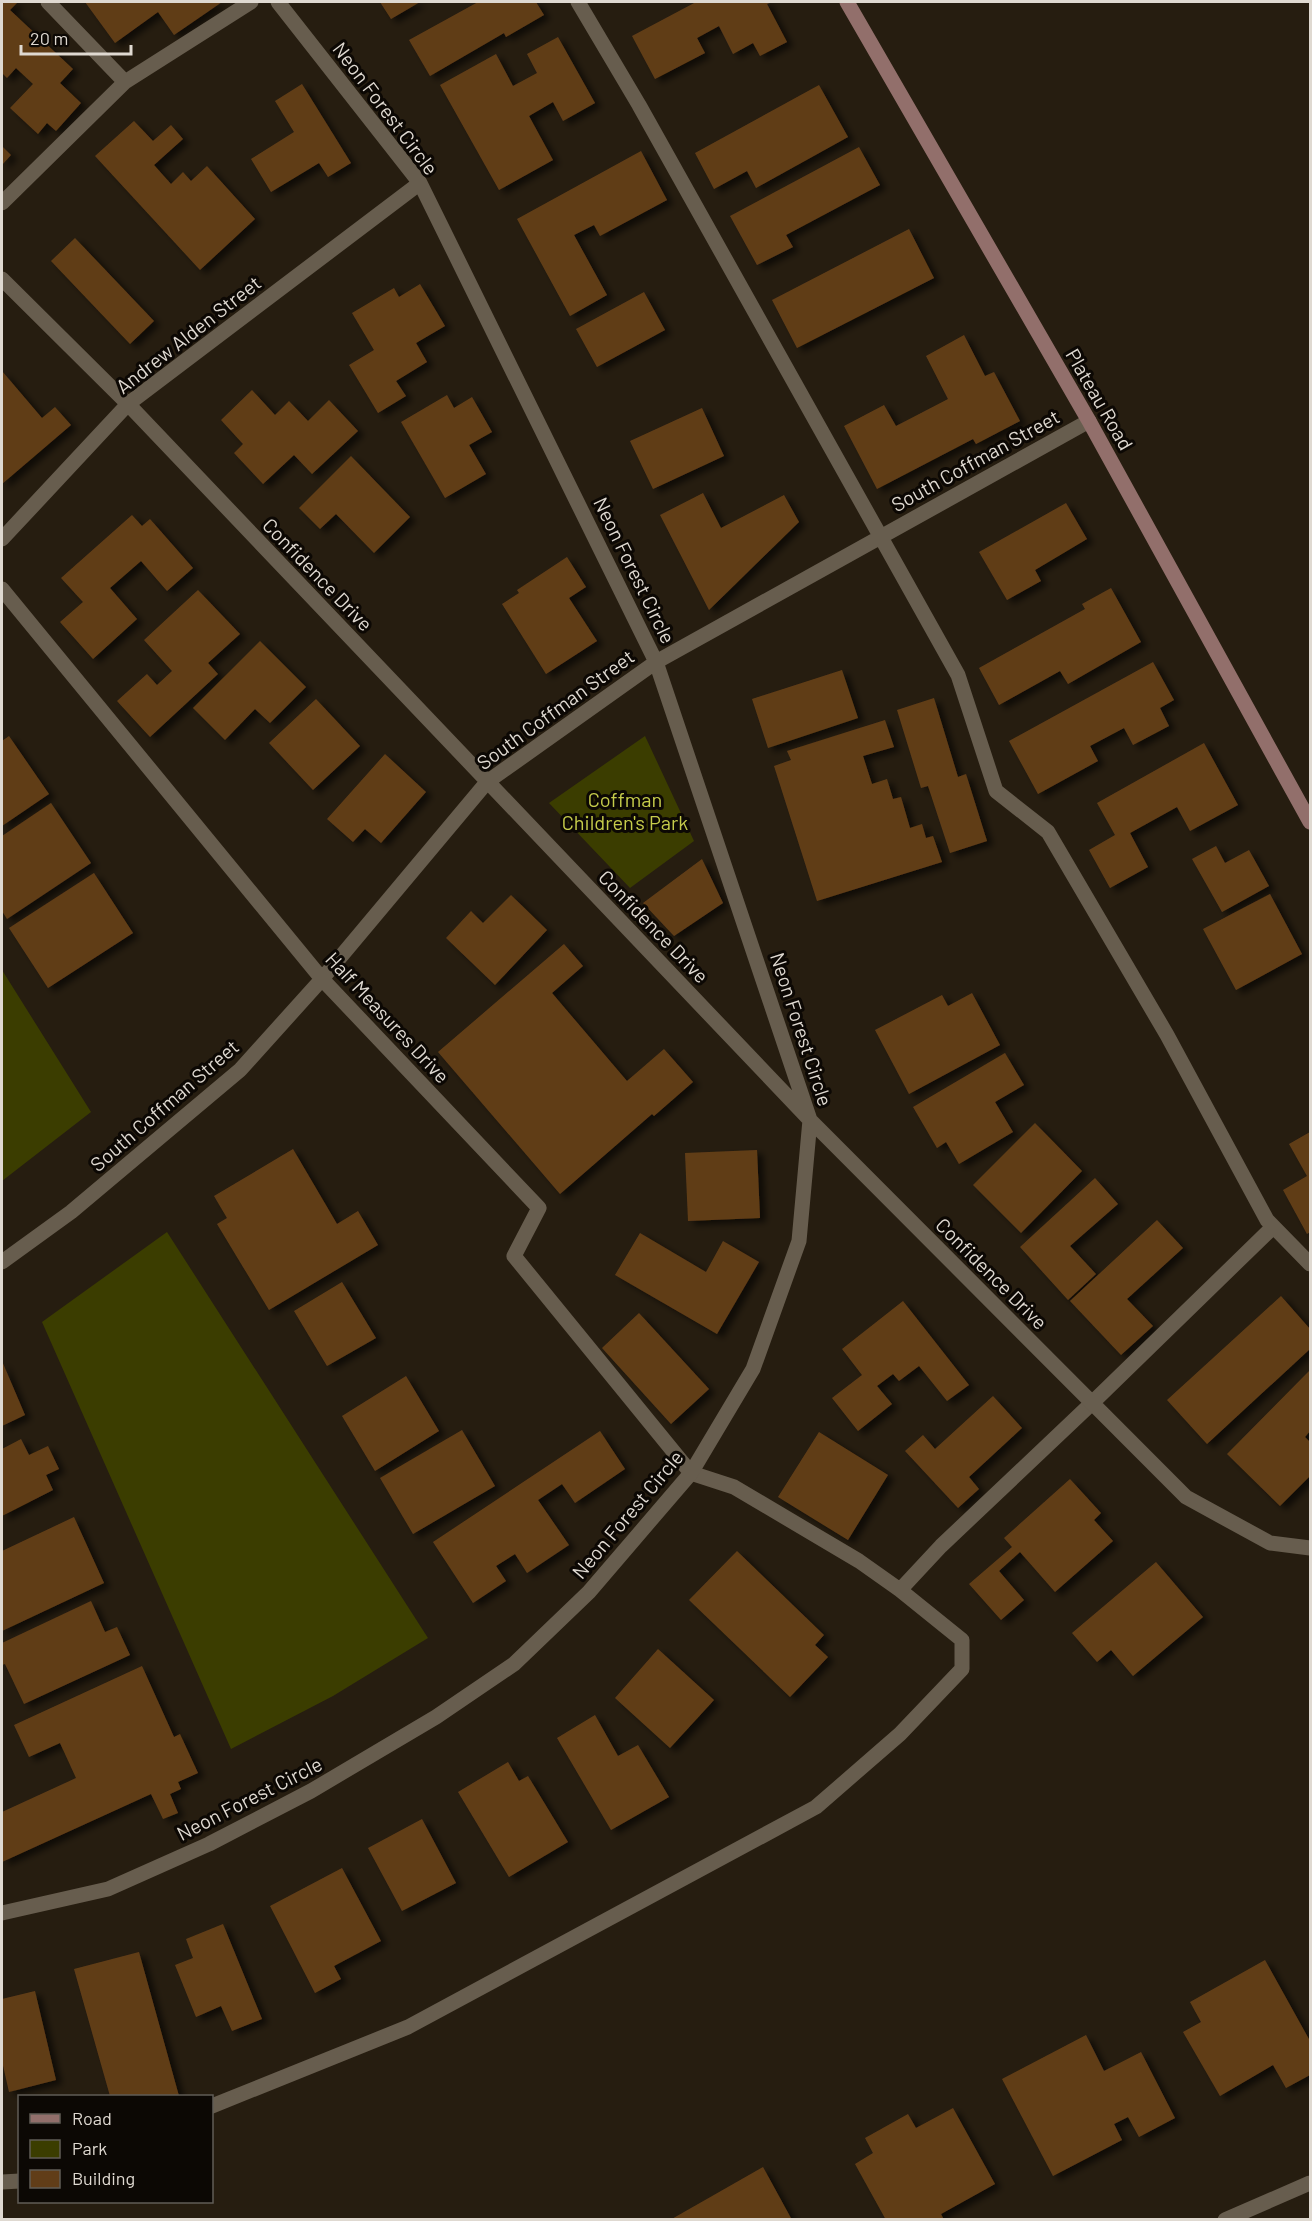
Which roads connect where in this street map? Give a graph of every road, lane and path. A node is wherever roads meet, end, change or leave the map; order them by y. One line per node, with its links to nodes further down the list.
1 (48, 2): 6 (street)
2 (251, 2): 6 (street)
3 (278, 2): 7 (street, Neon Forest Circle)
4 (578, 2): 12 (street)
5 (847, 2): 11 (street, Plateau Road)
6 (125, 82): 8 (street)
7 (420, 183): 10 (street, Andrew Alden Street); 15 (street, Neon Forest Circle)
8 (2, 203)
9 (2, 279): 10 (street, Confidence Drive)
10 (128, 404): 13 (street, Andrew Alden Street); 16 (street, Confidence Drive)
11 (1089, 421): 12 (street, South Coffman Street); 17 (street, Plateau Road)
12 (881, 537): 15 (street, South Coffman Street); 20 (street)
13 (2, 539)
14 (2, 589): 18 (street, Half Measures Drive)
15 (656, 662): 16 (street, South Coffman Street); 19 (street, Neon Forest Circle)
16 (487, 782): 18 (street, South Coffman Street); 19 (street, Confidence Drive)
17 (1311, 822)
18 (322, 979): 21 (street, South Coffman Street); 24 (street, Half Measures Drive)
19 (810, 1120): 23 (street, Confidence Drive); 24 (street, Neon Forest Circle)
20 (1273, 1227): 22 (street); 23 (street)
21 (2, 1262)
22 (1311, 1264)
23 (1092, 1403): 25 (street, Confidence Drive); 26 (street)
24 (692, 1473): 26 (street); 27 (street, Neon Forest Circle)
25 (1311, 1548)
26 (900, 1590): 28 (street)
27 (2, 1913)
28 (213, 2106)
29 (18, 2181): 30 (street)
30 (2, 2182)
31 (1311, 2183): 32 (street)
32 (1225, 2220)

